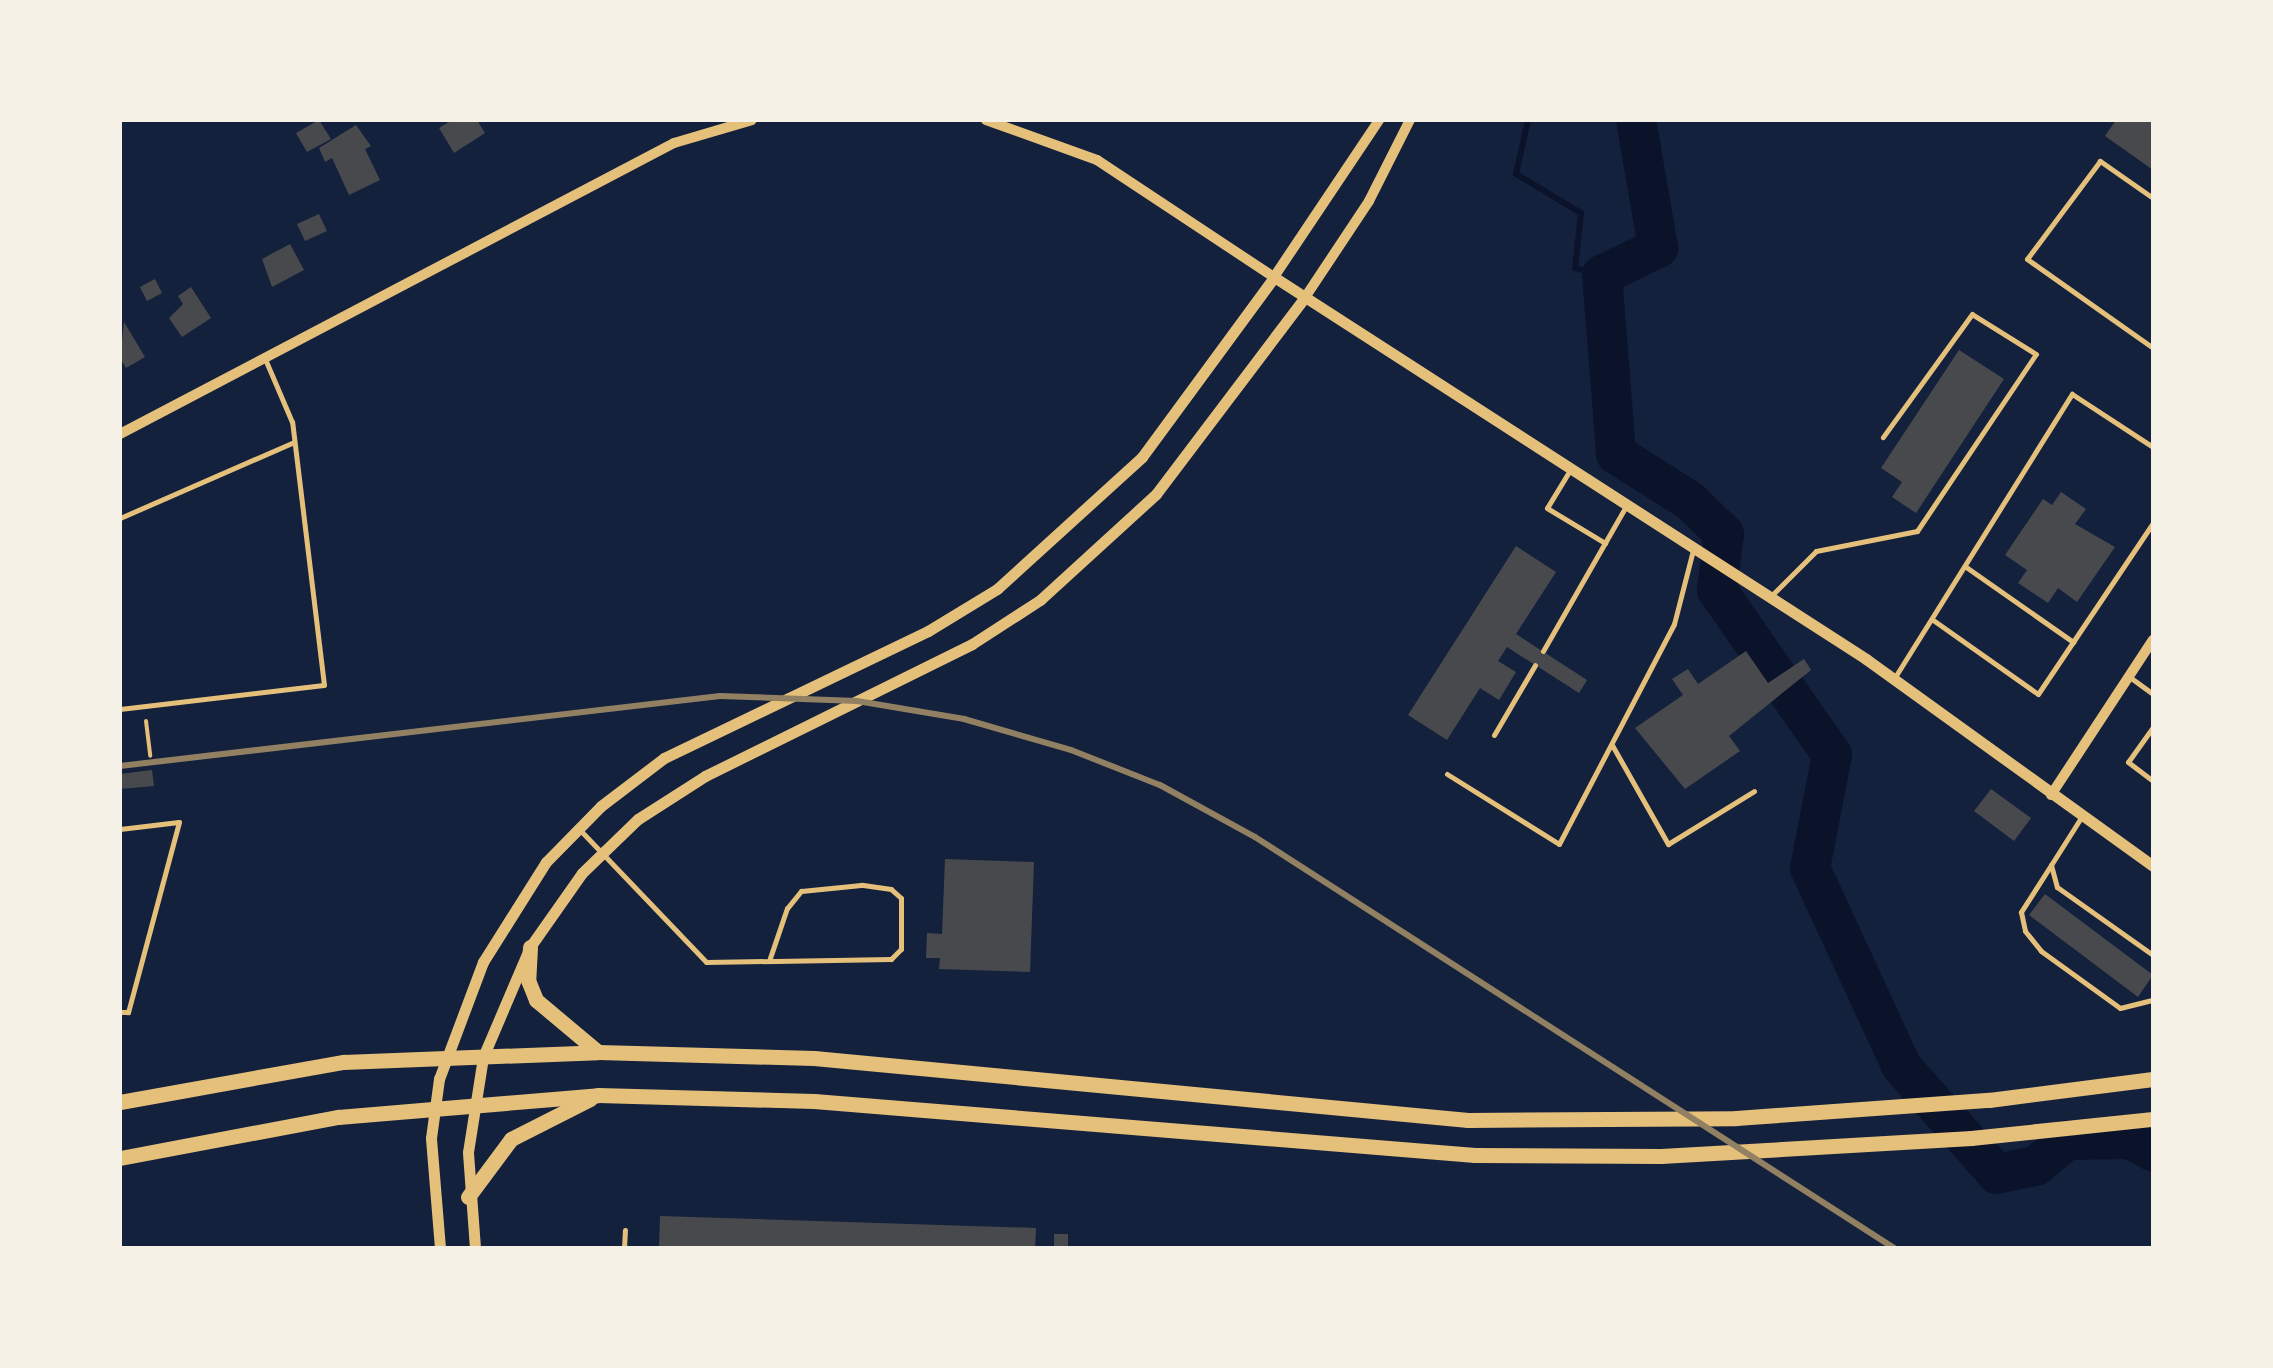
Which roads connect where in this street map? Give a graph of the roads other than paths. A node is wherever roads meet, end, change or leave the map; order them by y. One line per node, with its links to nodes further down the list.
1 (752, 120): 9 (street)
2 (986, 120): 6 (street)
3 (1379, 120): 6 (street)
4 (1410, 120): 7 (street)
5 (2153, 198): 8 (lane)
6 (1274, 277): 7 (street); 39 (street)
7 (1306, 296): 14 (street); 41 (street)
8 (2153, 348)
9 (265, 359): 10 (street); 12 (lane)
10 (120, 434)
11 (1883, 436): 21 (lane)
12 (294, 442): 16 (lane); 30 (lane)
13 (2153, 447): 20 (lane)
14 (1572, 468): 15 (street); 18 (lane)
15 (1627, 504): 18 (lane); 19 (street)
16 (120, 518)
17 (2153, 523): 24 (lane)
18 (1605, 543): 25 (lane)
19 (1694, 547): 21 (street); 33 (lane)
20 (1966, 567): 22 (lane); 24 (lane)
21 (1770, 596): 28 (street)
22 (1933, 620): 24 (lane); 28 (lane)
23 (2153, 640): 27 (street)
24 (2073, 642)
25 (1543, 651)
26 (1535, 665): 32 (lane)
27 (2128, 677): 29 (lane); 37 (street)
28 (1893, 679): 37 (street)
29 (2153, 694)
30 (120, 709)
31 (2153, 727): 35 (lane)
32 (1494, 735)
33 (1612, 746): 34 (lane); 36 (lane)
34 (1447, 774)
35 (2153, 781)
36 (1754, 792)
37 (2051, 795): 38 (street)
38 (2082, 816): 42 (lane); 43 (street)
39 (578, 827): 41 (lane); 51 (street)
40 (120, 829): 48 (lane)
41 (600, 853): 44 (street); 46 (lane)
42 (2051, 866): 45 (lane); 47 (lane)
43 (2153, 866)
44 (530, 946): 49 (main road); 50 (street)
45 (2153, 955)
46 (770, 958): 46 (lane)
47 (2153, 1000)
48 (120, 1012)
49 (598, 1052): 50 (main road); 52 (main road)
50 (483, 1057): 51 (main road); 55 (street)
51 (446, 1058): 54 (main road); 56 (street)
52 (2153, 1078)
53 (598, 1095): 55 (main road); 57 (main road); 59 (main road)
54 (120, 1102)
55 (472, 1102): 56 (main road); 59 (street)
56 (434, 1105): 58 (main road); 61 (street)
57 (2153, 1120)
58 (120, 1158)
59 (468, 1197): 62 (street)
60 (625, 1230): 63 (lane)
61 (440, 1248)
62 (475, 1248)
63 (624, 1248)

